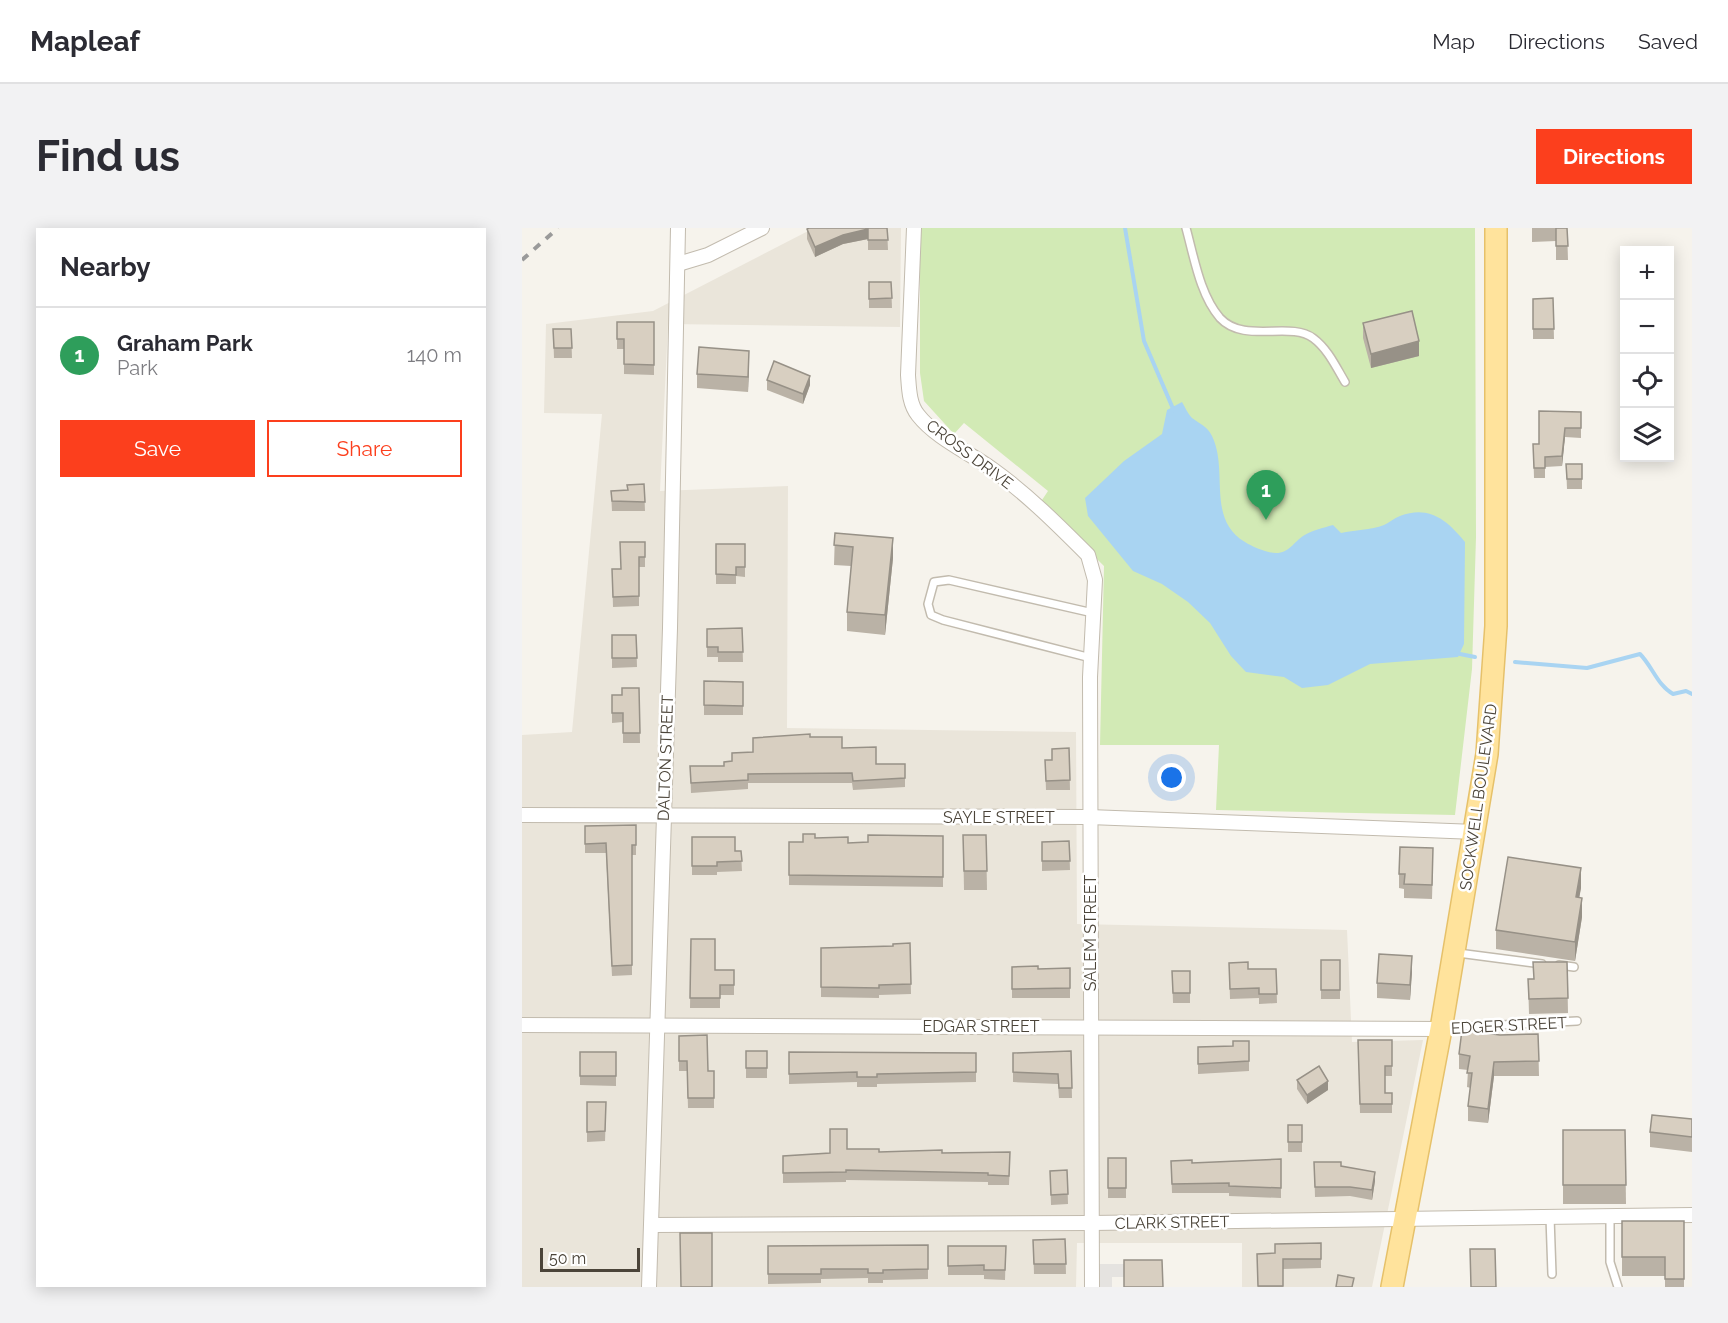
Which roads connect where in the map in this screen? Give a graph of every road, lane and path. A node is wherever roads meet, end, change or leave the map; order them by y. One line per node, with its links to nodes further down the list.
1 (678, 228): 6 (street, DALTON STREET)
2 (762, 228): 6 (street)
3 (914, 228): 8 (street, CROSS DRIVE)
4 (1186, 228): 7 (lane)
5 (1496, 228): 14 (main road, SOCKWELL BOULEVARD)
6 (678, 264): 12 (street, DALTON STREET)
7 (1345, 382)
8 (1095, 580): 9 (street, SALEM STREET)
9 (1093, 612): 10 (street, SALEM STREET); 10 (lane)
10 (1091, 658): 13 (street, SALEM STREET)
11 (522, 815): 12 (street, SAYLE STREET)
12 (663, 815): 13 (street, SAYLE STREET); 19 (street, DALTON STREET)
13 (1089, 817): 14 (street, SAYLE STREET); 20 (street, SALEM STREET)
14 (1476, 832): 15 (main road, SOCKWELL BOULEVARD)
15 (1454, 953): 16 (lane); 21 (main road, SOCKWELL BOULEVARD)
16 (1574, 967)
17 (1577, 1021): 21 (lane, EDGER STREET)
18 (522, 1025): 19 (street, EDGAR STREET)
19 (658, 1025): 20 (street, EDGAR STREET); 27 (street, DALTON STREET)
20 (1090, 1027): 21 (street, EDGAR STREET); 26 (street, SALEM STREET)
21 (1441, 1029): 25 (main road, SOCKWELL BOULEVARD)
22 (1692, 1215): 23 (street, CLARK STREET)
23 (1610, 1216): 24 (street, CLARK STREET); 32 (lane)
24 (1550, 1217): 25 (street, CLARK STREET); 28 (lane)
25 (1405, 1219): 26 (street, CLARK STREET); 31 (main road, SOCKWELL BOULEVARD)
26 (1092, 1223): 27 (street, CLARK STREET); 30 (street, SALEM STREET)
27 (652, 1225): 29 (street, DALTON STREET)
28 (1552, 1274)
29 (649, 1287)
30 (1092, 1287)
31 (1392, 1287)
32 (1618, 1287)

